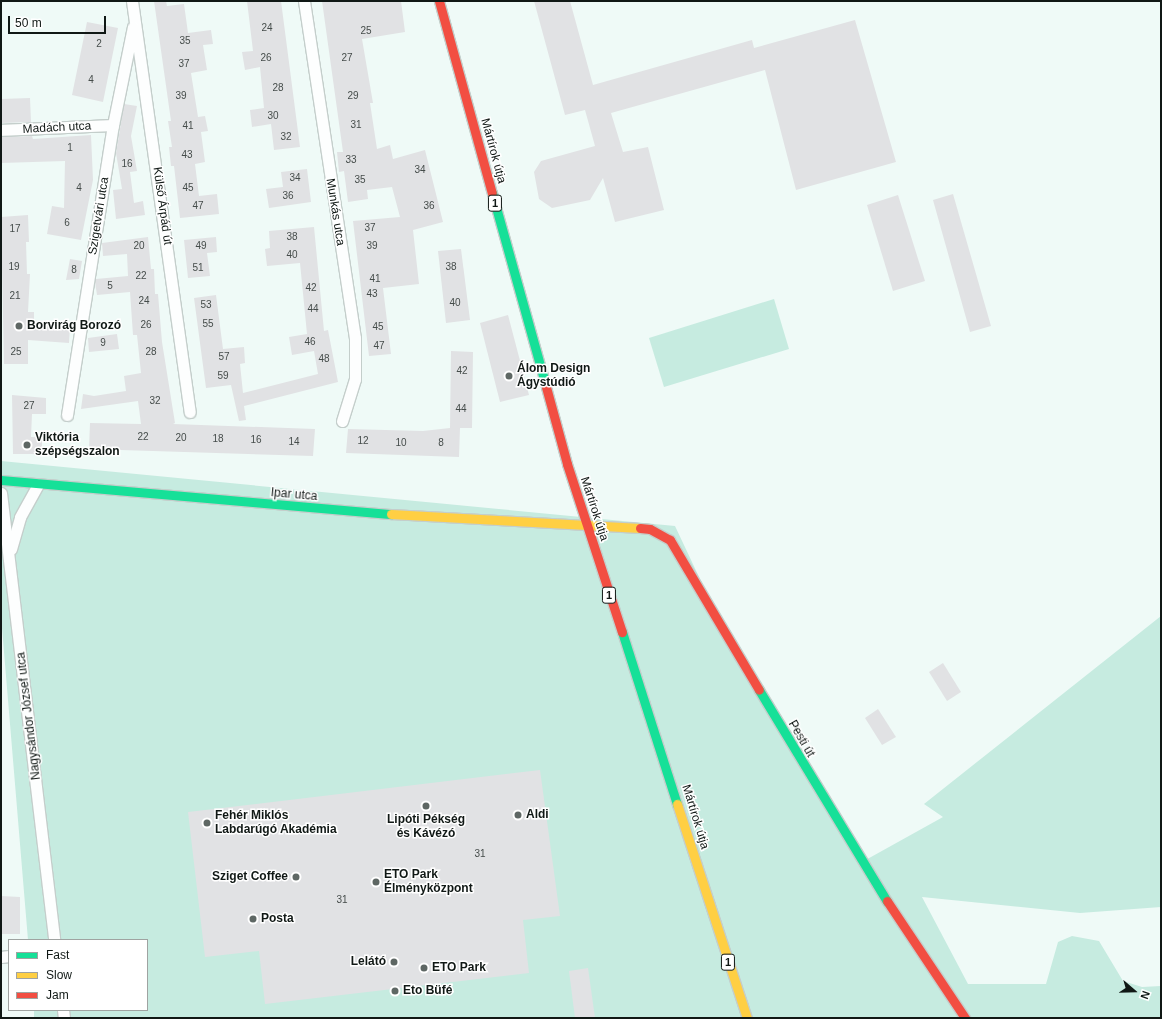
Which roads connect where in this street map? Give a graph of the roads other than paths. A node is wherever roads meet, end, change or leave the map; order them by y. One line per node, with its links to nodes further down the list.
1 (132, 1): 4 (street, Külső Árpád út)
2 (304, 1): 9 (street, Munkás utca)
3 (439, 1): 13 (street, Mártírok útja / 1)
4 (135, 19): 5 (street, Szigetvári utca); 7 (street, Külső Árpád út)
5 (113, 125): 6 (street, Madách utca); 8 (street, Szigetvári utca)
6 (1, 130)
7 (190, 412)
8 (67, 415)
9 (342, 421)
10 (1, 480): 11 (street, Ipar utca)
11 (38, 485): 13 (street, Ipar utca); 14 (street)
12 (1, 493): 14 (street, Nagysándor József utca)
13 (586, 526): 16 (street, Mártírok útja / 1); 17 (street, Pesti út)
14 (10, 553): 15 (street, Nagysándor József utca)
15 (54, 939)
16 (747, 1018)
17 (965, 1018)

